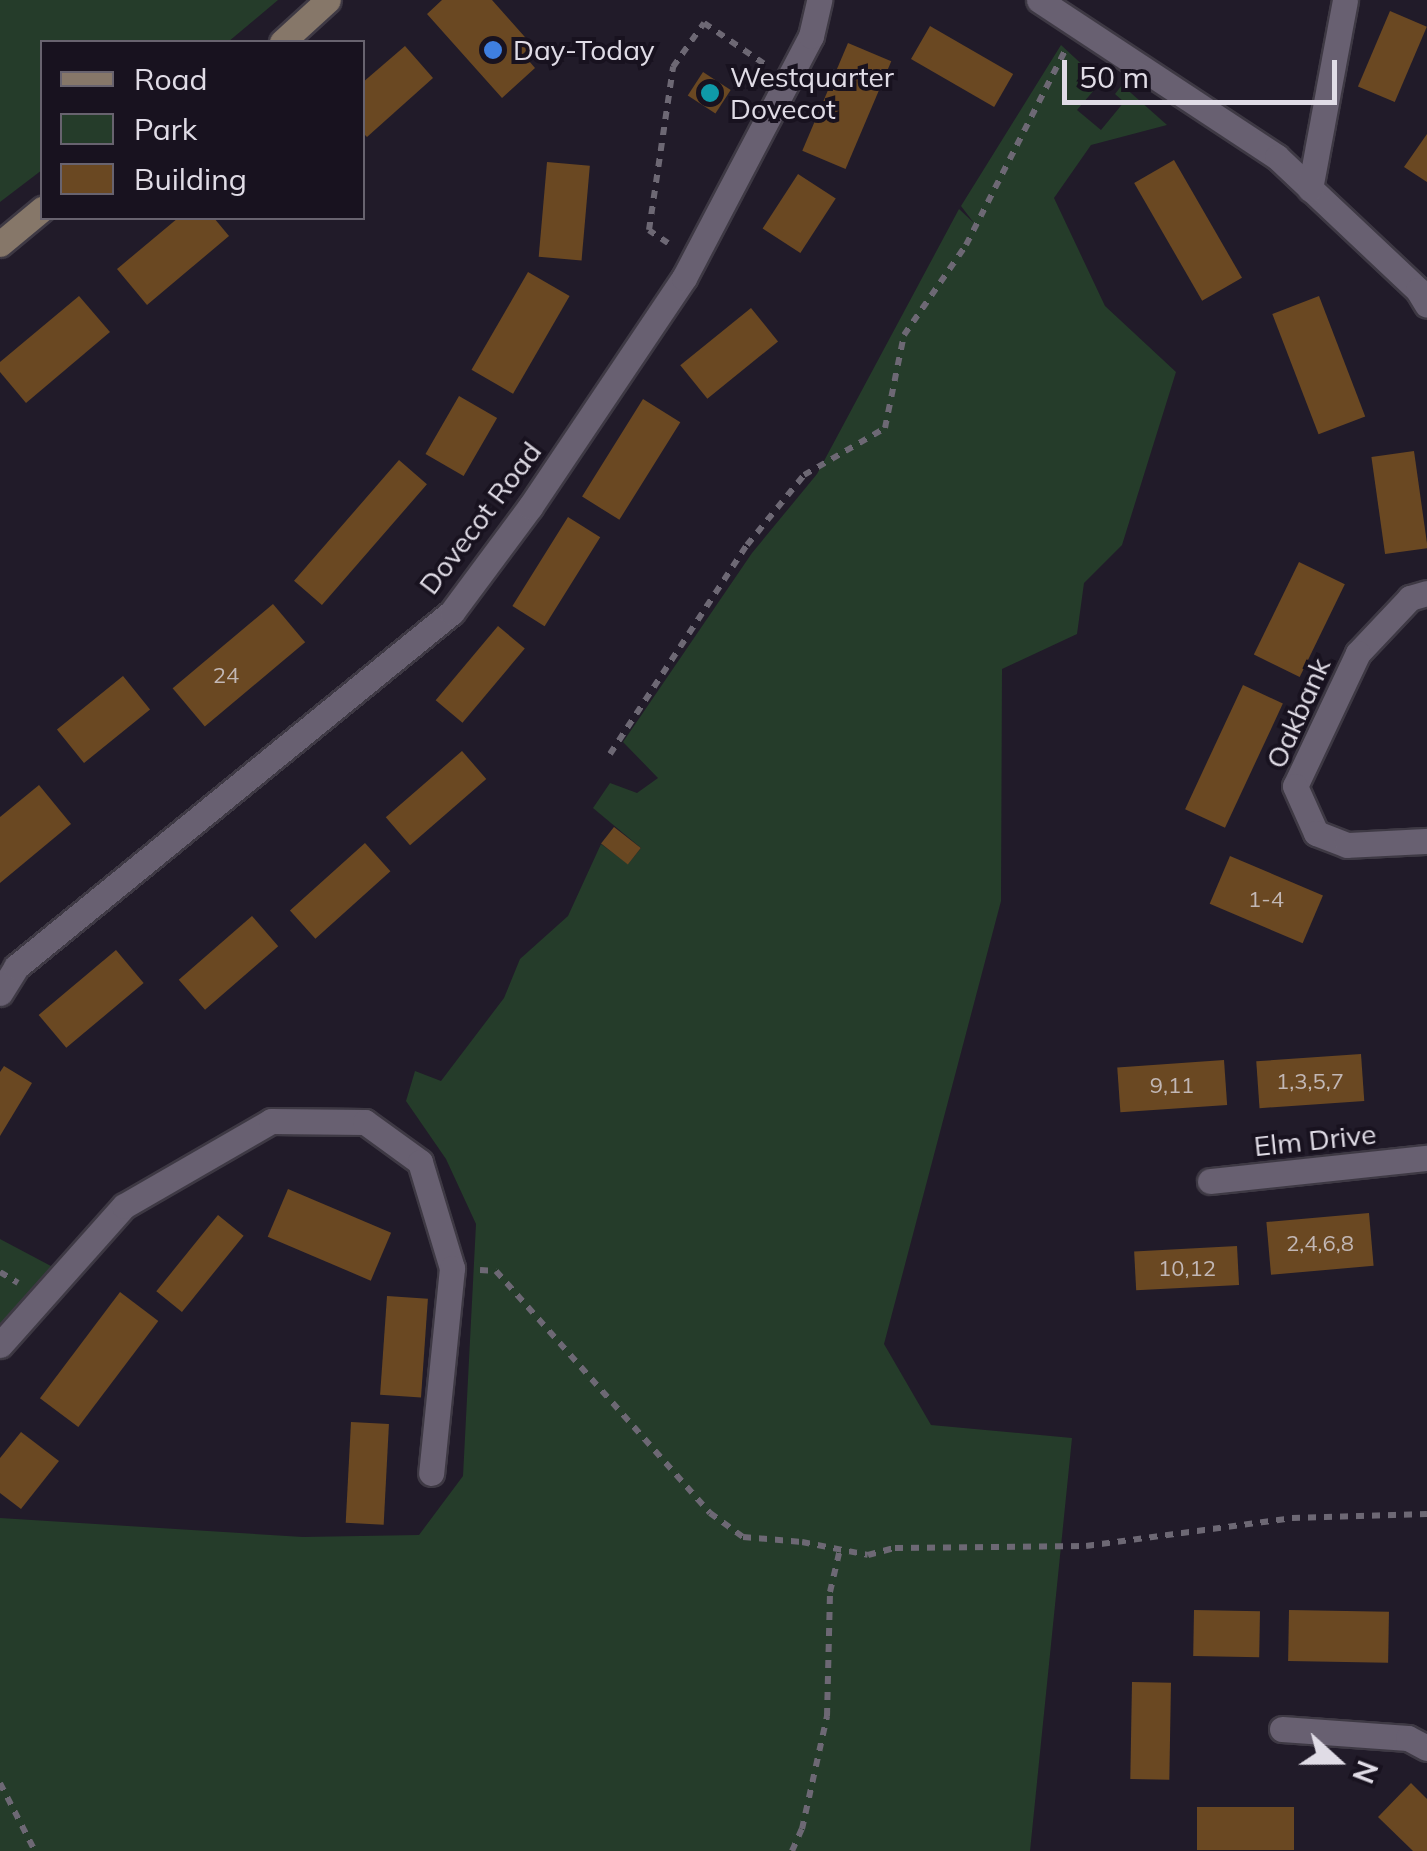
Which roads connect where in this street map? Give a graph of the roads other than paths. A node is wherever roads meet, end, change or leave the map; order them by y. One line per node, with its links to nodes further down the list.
1 (328, 0): 5 (main road)
2 (819, 0): 12 (street, Dovecot Road)
3 (1039, 0): 6 (street)
4 (1344, 0): 6 (street)
5 (284, 40)
6 (1310, 189): 9 (street)
7 (40, 211): 8 (main road)
8 (0, 244)
9 (1427, 305)
10 (1427, 593): 11 (street, Oakbank)
11 (1427, 842)
12 (0, 993)
13 (1427, 1158): 14 (street, Elm Drive)
14 (1210, 1181)
15 (0, 1345): 16 (street)
16 (430, 1473)
17 (1282, 1729): 18 (street)
18 (1427, 1748)

